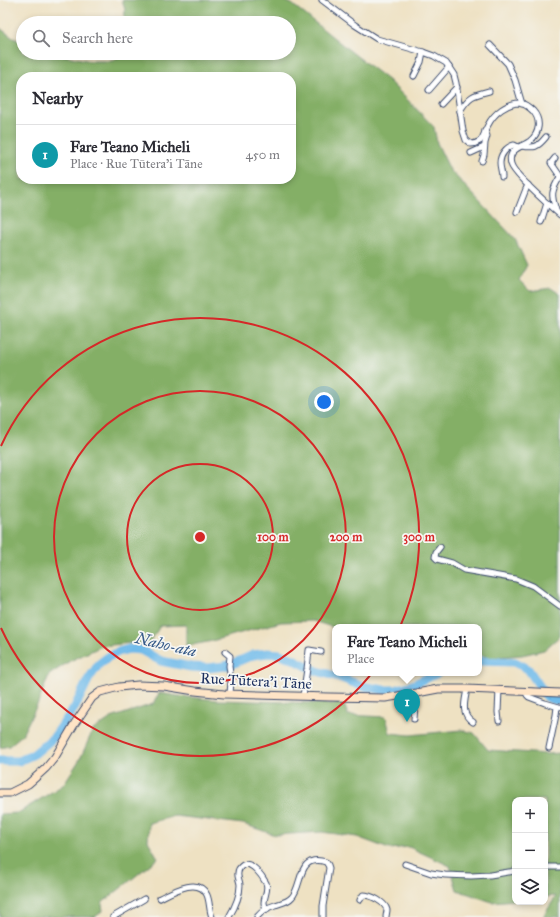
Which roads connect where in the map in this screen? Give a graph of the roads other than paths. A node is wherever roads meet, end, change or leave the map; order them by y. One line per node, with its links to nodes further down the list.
1 (322, 0): 3 (street)
2 (490, 45): 10 (street)
3 (422, 52): 4 (street); 5 (street)
4 (449, 67): 6 (street); 7 (street)
5 (414, 76)
6 (457, 87): 9 (street); 11 (street)
7 (429, 90)
8 (489, 91): 11 (street)
9 (441, 104)
10 (522, 104): 12 (street); 15 (street)
11 (460, 110): 12 (street)
12 (485, 131): 14 (street)
13 (546, 137): 15 (street)
14 (484, 147): 16 (street); 18 (street)
15 (519, 147): 19 (street); 21 (street)
16 (471, 153)
17 (555, 158): 20 (street)
18 (482, 162)
19 (502, 177)
20 (560, 177): 24 (street)
21 (528, 185): 22 (street); 23 (street)
22 (548, 203): 24 (street); 25 (street)
23 (517, 212)
24 (558, 213)
25 (542, 222)
26 (440, 547): 27 (street)
27 (560, 606)
28 (225, 652): 35 (street)
29 (321, 652): 36 (street)
30 (467, 688): 31 (street, Rue Tūtera'i Tāne); 33 (street, Rue Tūtera'i Tāne); 40 (street)
31 (499, 690): 32 (street, Rue Tūtera'i Tāne); 39 (street)
32 (527, 692): 34 (street, Rue Tūtera'i Tāne); 37 (street)
33 (416, 693): 36 (street, Rue Tūtera'i Tāne); 38 (street)
34 (558, 693)
35 (230, 694): 36 (street, Rue Tūtera'i Tāne); 42 (street, Rue Tūtera'i Tāne)
36 (302, 696)
37 (558, 707): 41 (street)
38 (414, 720)
39 (499, 721)
40 (473, 722)
41 (548, 748)
42 (0, 793)
43 (405, 864): 46 (street)
44 (548, 867): 45 (street)
45 (560, 867)
46 (512, 871)
47 (160, 898): 52 (street)
48 (144, 899): 51 (street)
49 (360, 900): 56 (street)
50 (267, 909): 53 (street); 54 (street); 55 (street)
51 (113, 917)
52 (212, 917)
53 (229, 917)
54 (257, 917)
55 (323, 917)
56 (386, 917)

